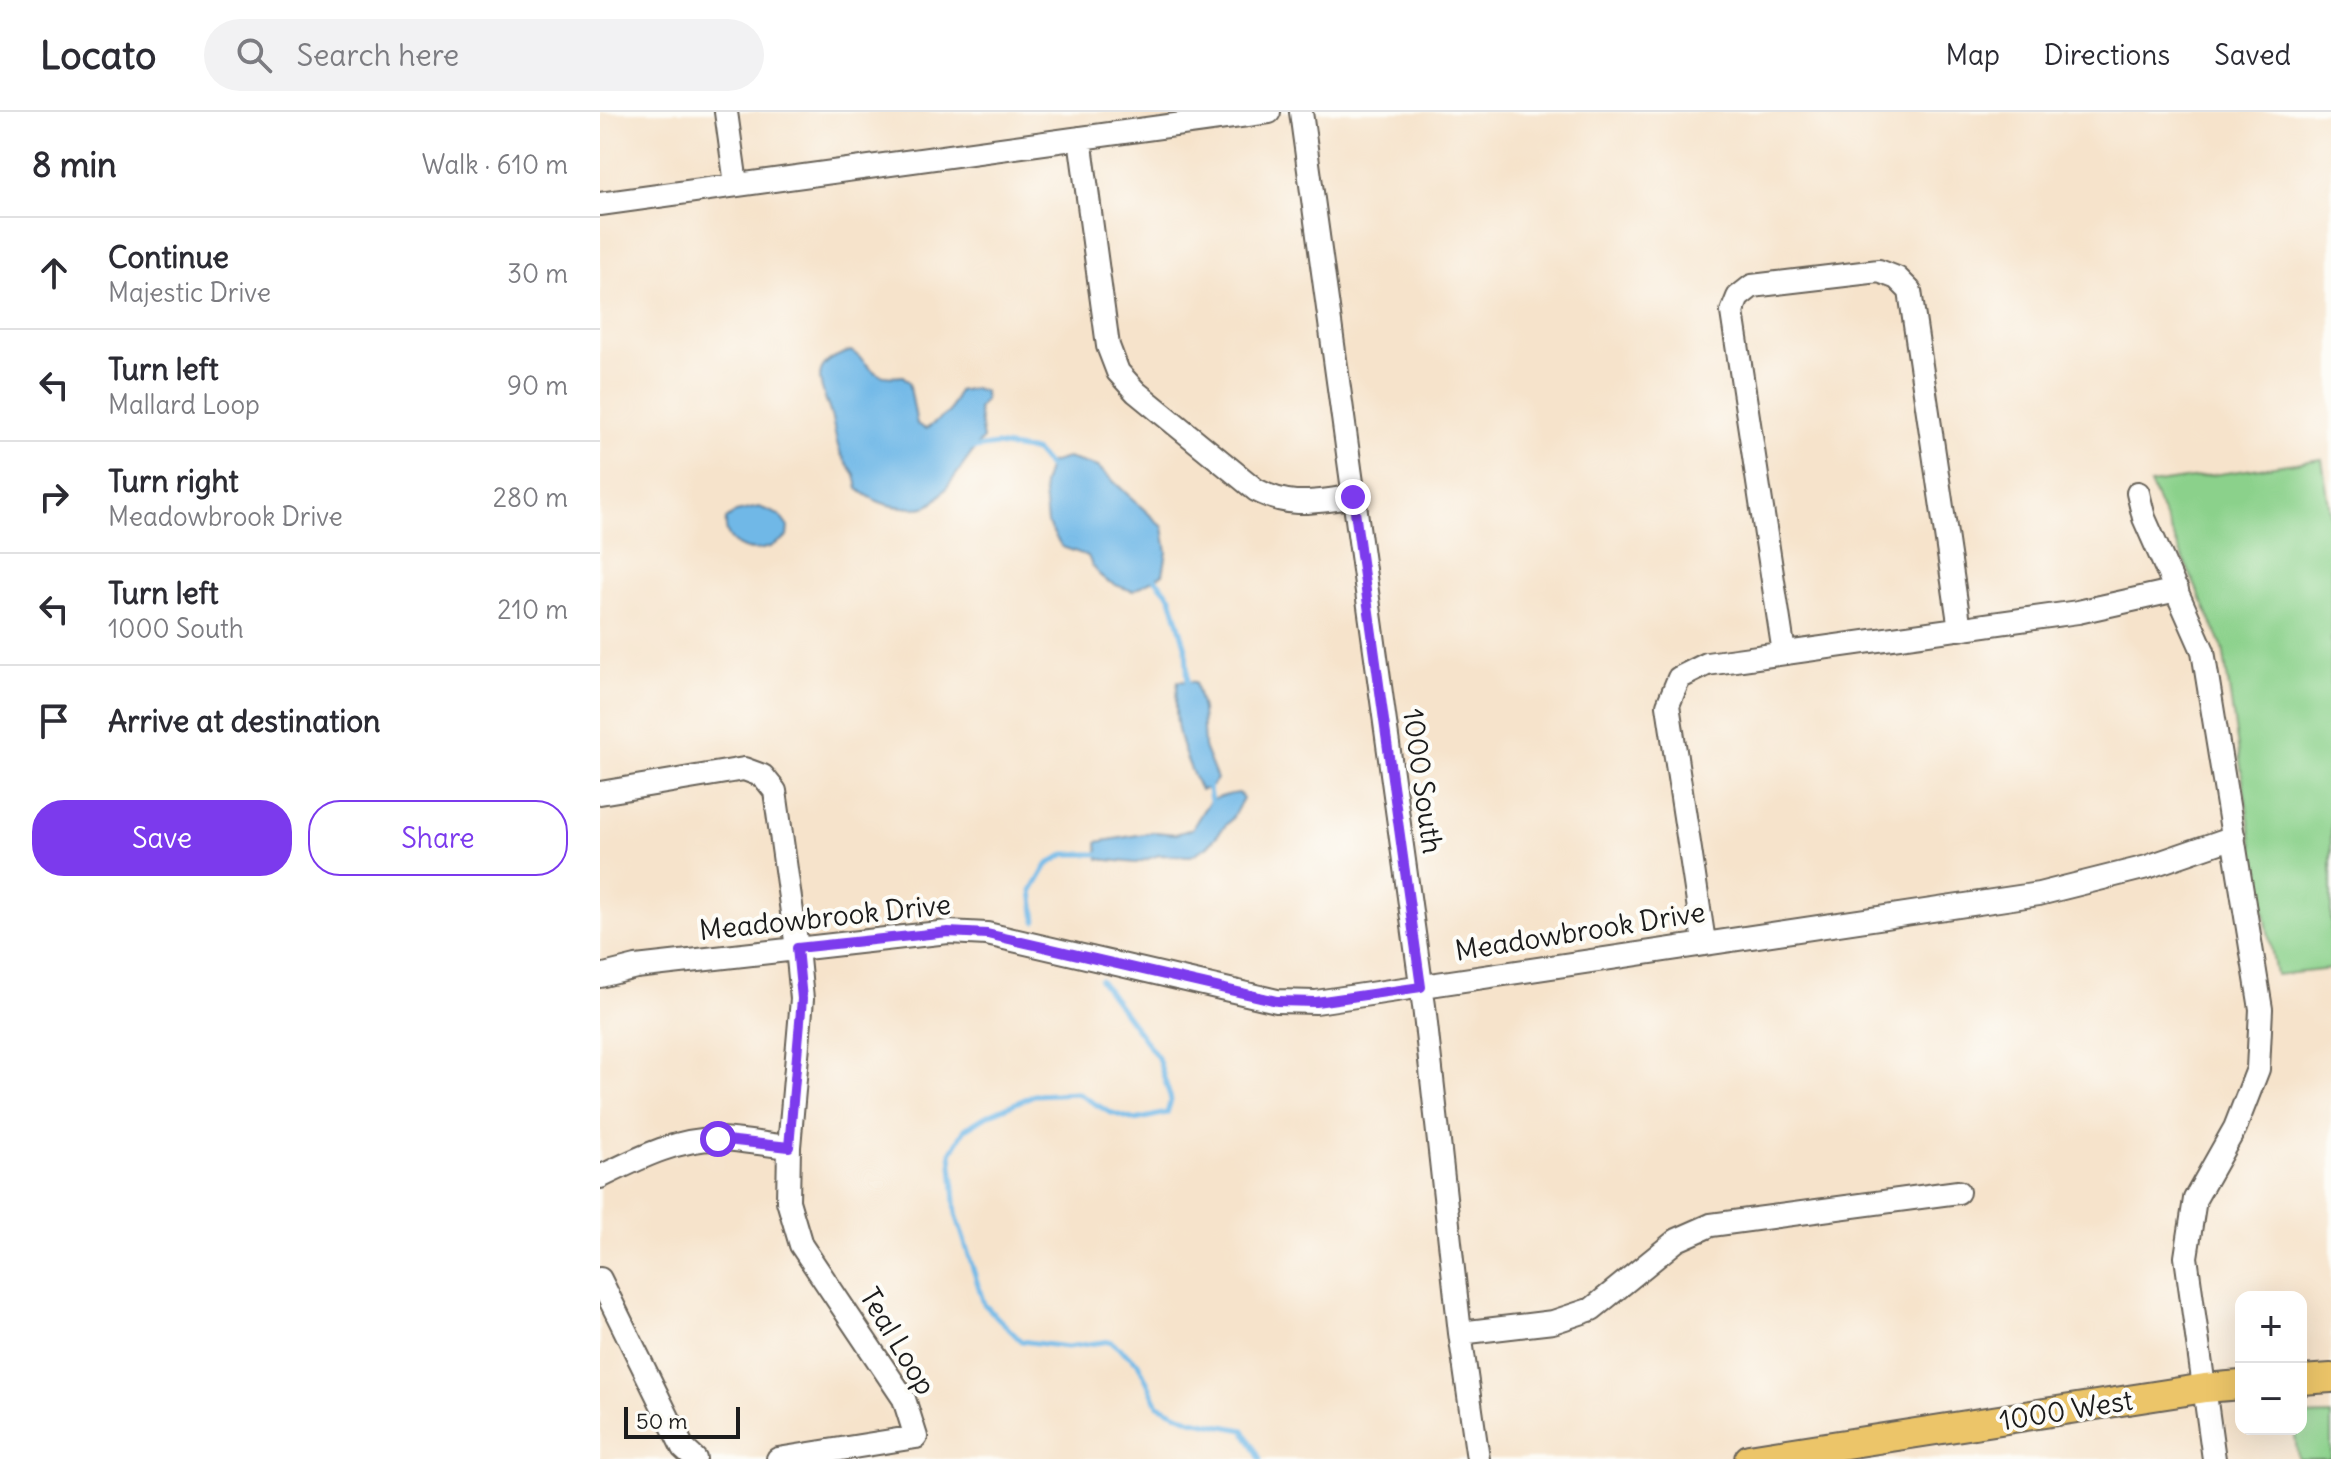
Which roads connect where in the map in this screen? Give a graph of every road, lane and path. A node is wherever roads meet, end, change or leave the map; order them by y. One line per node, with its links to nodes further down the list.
1 (726, 112): 5 (street)
2 (1269, 112): 4 (street)
3 (1301, 112): 8 (street, 1000 South)
4 (1080, 138): 5 (street); 8 (street)
5 (736, 184): 6 (street)
6 (600, 204)
7 (2138, 493): 9 (street)
8 (1353, 497): 17 (street, 1000 South)
9 (2177, 590): 10 (street); 13 (street)
10 (1960, 629): 11 (street); 11 (street)
11 (1784, 653): 14 (street)
12 (600, 793): 15 (street)
13 (2234, 837): 14 (street, Meadowbrook Drive); 26 (street)
14 (1704, 942): 17 (street, Meadowbrook Drive)
15 (797, 948): 16 (street, Meadowbrook Drive); 17 (street, Meadowbrook Drive); 18 (street)
16 (600, 976)
17 (1421, 987): 22 (street, 1000 South)
18 (789, 1147): 19 (street); 28 (street, Teal Loop)
19 (600, 1177)
20 (1958, 1192): 22 (street)
21 (600, 1279): 27 (street)
22 (1460, 1333): 29 (street, 1000 South)
23 (2331, 1378): 24 (main road)
24 (2307, 1380)
25 (2235, 1386): 26 (main road, 1000 West)
26 (2205, 1388): 30 (main road, 1000 West); 31 (street)
27 (695, 1459)
28 (778, 1459)
29 (1478, 1459)
30 (1749, 1459)
31 (2214, 1459)

